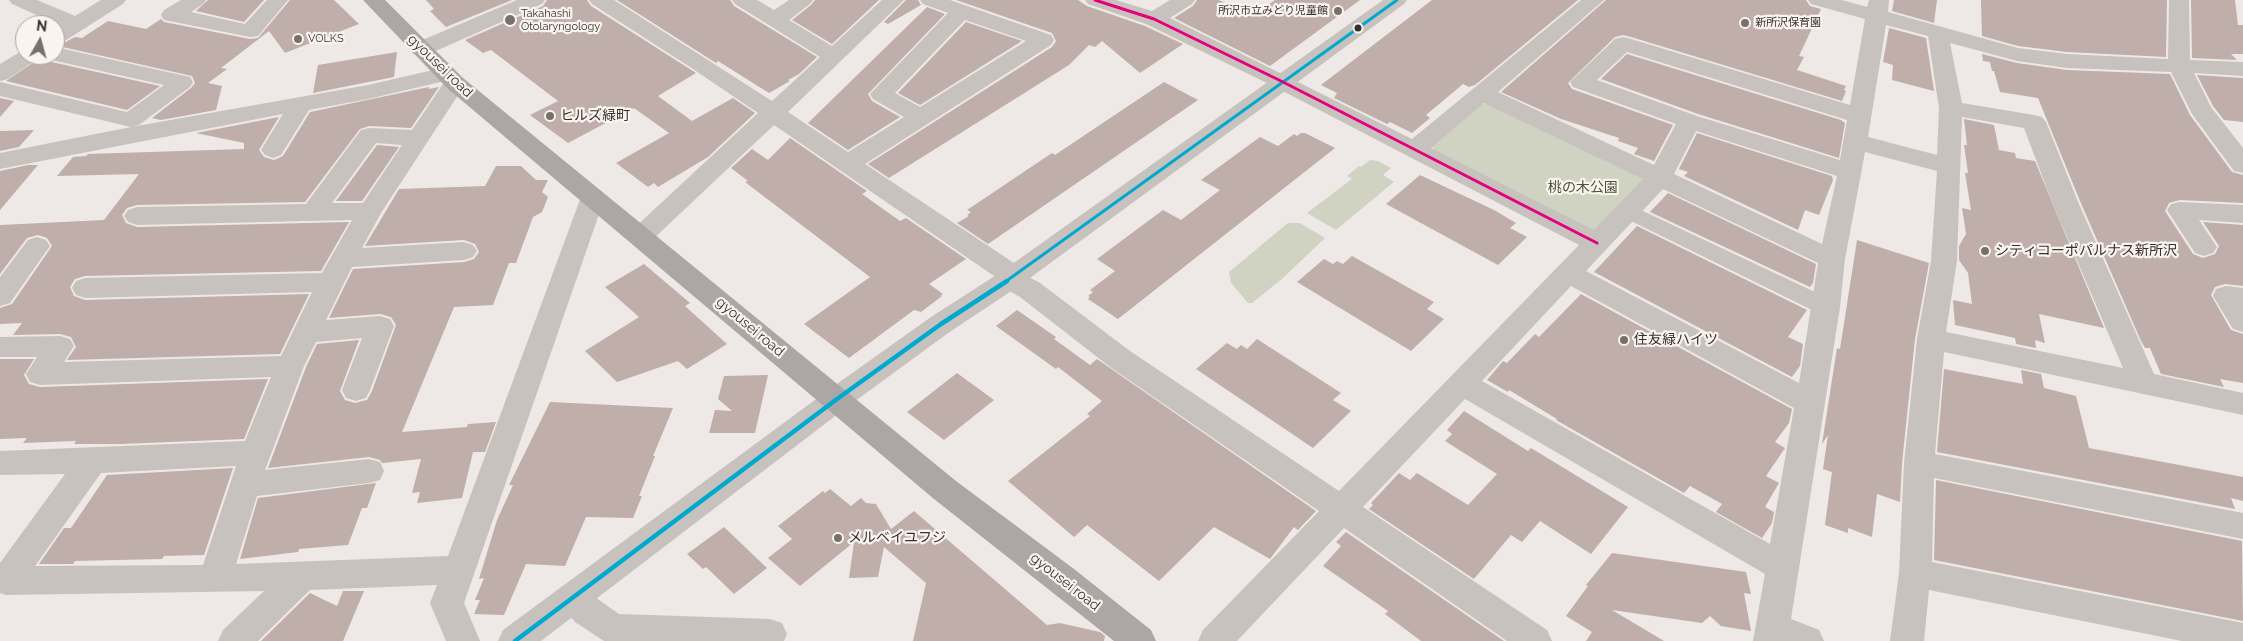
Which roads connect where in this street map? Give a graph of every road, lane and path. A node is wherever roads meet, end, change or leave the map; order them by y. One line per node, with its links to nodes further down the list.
1 (12, 0): 19 (street)
2 (19, 0): 24 (street)
3 (116, 0): 24 (street)
4 (196, 0): 5 (street)
5 (278, 0)
6 (372, 0): 27 (highway, gyousei road)
7 (535, 0): 27 (street)
8 (599, 0): 40 (street)
9 (742, 0): 22 (street)
10 (804, 0): 22 (street)
11 (894, 0): 29 (street)
12 (930, 0): 21 (street)
13 (1094, 0): 23 (street)
14 (1184, 0): 23 (street)
15 (1397, 0): 35 (street)
16 (1594, 0): 37 (street)
17 (1818, 0): 20 (street)
18 (2179, 0): 31 (street)
19 (0, 7)
20 (1878, 8): 26 (street); 44 (street)
21 (962, 11): 41 (street); 41 (street)
22 (774, 20): 29 (street)
23 (1154, 21): 35 (street)
24 (75, 24): 25 (street)
25 (65, 30)
26 (1938, 34): 31 (street); 39 (street)
27 (421, 49): 34 (highway, gyousei road)
28 (65, 56): 42 (street)
29 (833, 56): 40 (street)
30 (15, 64): 33 (street)
31 (2179, 66): 32 (street); 51 (street)
32 (2243, 69)
33 (0, 74)
34 (451, 79): 38 (street); 46 (street); 55 (highway, gyousei road)
35 (1283, 82): 47 (street); 69 (street)
36 (0, 89): 42 (street)
37 (1484, 94): 47 (street); 54 (street)
38 (302, 104): 45 (street); 48 (street)
39 (1951, 108): 52 (street); 81 (street)
40 (772, 114): 50 (street); 61 (street)
41 (920, 117): 50 (street)
42 (131, 120): 45 (street)
43 (1689, 121): 44 (street); 53 (street); 54 (street)
44 (1858, 129): 52 (street); 53 (street)
45 (113, 138): 49 (street)
46 (418, 138): 56 (street); 58 (street)
47 (1415, 149): 62 (street)
48 (273, 150)
49 (0, 161)
50 (846, 164): 69 (street)
51 (2243, 165)
52 (1949, 166): 77 (street)
53 (1850, 172): 67 (street)
54 (1660, 177): 57 (street); 67 (street)
55 (593, 197): 61 (highway, gyousei road); 95 (street)
56 (370, 211): 58 (street); 66 (street)
57 (1628, 211): 62 (street); 74 (street)
58 (313, 212): 60 (street)
59 (2243, 214): 64 (street)
60 (137, 216)
61 (641, 236): 83 (highway, gyousei road)
62 (1597, 243): 68 (street)
63 (37, 246): 72 (street)
64 (2204, 247)
65 (464, 251): 66 (street)
66 (343, 258): 70 (street)
67 (1832, 259): 74 (street)
68 (1568, 273): 80 (street); 84 (street)
69 (1012, 277): 83 (street); 92 (street)
70 (330, 282): 71 (street); 76 (street)
71 (85, 288)
72 (0, 296)
73 (2243, 298): 75 (street)
74 (1826, 307): 84 (street)
75 (2243, 322)
76 (307, 332): 79 (street); 82 (street)
77 (1931, 340): 81 (street); 89 (street)
78 (0, 347): 79 (street)
79 (290, 366): 86 (street)
80 (1462, 383): 92 (street); 94 (street)
81 (2144, 384): 85 (street)
82 (356, 390)
83 (837, 399): 100 (street); 107 (highway, gyousei road)
84 (1809, 402): 94 (street)
85 (2243, 404)
86 (255, 453): 87 (street); 91 (street)
87 (92, 461): 88 (street); 99 (street)
88 (0, 463)
89 (1919, 463): 93 (street); 96 (street)
90 (369, 471): 91 (street)
91 (245, 485): 98 (street)
92 (1342, 510): 108 (street); 109 (street)
93 (2243, 526)
94 (1782, 568): 102 (street)
95 (458, 570): 97 (street); 105 (street)
96 (1915, 574): 103 (street); 111 (street)
97 (303, 575): 98 (street); 104 (street)
98 (215, 580): 99 (street)
99 (3, 586)
100 (574, 597): 101 (street); 106 (street)
101 (770, 634)
102 (1771, 634): 110 (street)
103 (2243, 638)
104 (235, 641)
105 (463, 641)
106 (515, 641)
107 (1139, 641)
108 (1215, 641)
109 (1535, 641)
110 (1807, 641)
111 (1907, 641)

